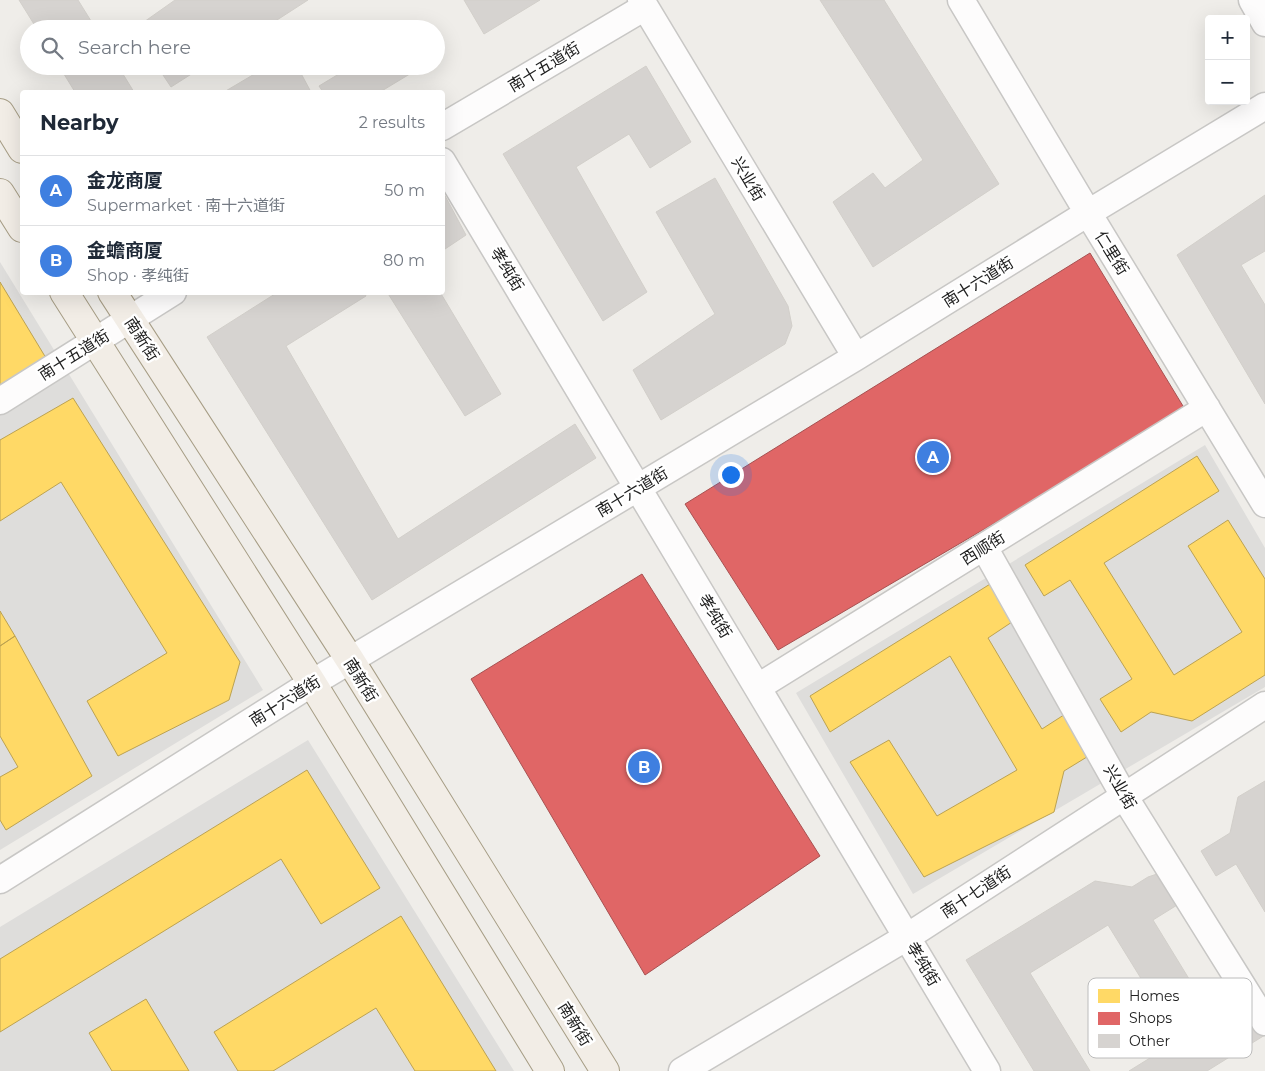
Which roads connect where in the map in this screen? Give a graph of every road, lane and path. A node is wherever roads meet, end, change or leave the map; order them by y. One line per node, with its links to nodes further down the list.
1 (961, 0): 11 (street, 仁里街)
2 (1252, 0): 4 (street)
3 (643, 4): 7 (street, 南十五道街); 18 (street, 兴业街)
4 (1265, 23)
5 (1265, 106): 11 (street, 南十六道街)
6 (0, 113): 8 (main road)
7 (445, 125)
8 (20, 146)
9 (445, 166): 21 (street, 孝纯街)
10 (0, 193): 12 (main road)
11 (1088, 213): 18 (street, 南十六道街); 20 (street, 仁里街)
12 (20, 225)
13 (66, 295): 17 (main road)
14 (114, 295): 16 (main road, 南新街)
15 (168, 295): 16 (street, 南十五道街)
16 (129, 320): 17 (street, 南十五道街); 24 (main road, 南新街)
17 (95, 341): 19 (street, 南十五道街); 25 (main road)
18 (856, 358): 21 (street, 南十六道街)
19 (0, 401)
20 (1207, 408): 22 (street, 仁里街); 23 (street, 西顺街)
21 (638, 488): 24 (street, 南十六道街); 26 (street, 孝纯街)
22 (1265, 504)
23 (984, 547): 26 (street, 西顺街); 28 (street, 兴业街)
24 (350, 660): 25 (street, 南十六道街); 35 (main road, 南新街)
25 (312, 683): 29 (street, 南十六道街); 34 (main road)
26 (758, 688): 30 (street, 孝纯街)
27 (1265, 705): 28 (street, 南十七道街)
28 (1124, 796): 30 (street, 南十七道街); 31 (street, 兴业街)
29 (0, 880)
30 (907, 937): 36 (street, 南十七道街); 37 (street, 孝纯街)
31 (1238, 978)
32 (1252, 1001): 33 (street, 兴业街)
33 (1265, 1022)
34 (550, 1071)
35 (605, 1071)
36 (682, 1071)
37 (987, 1071)

